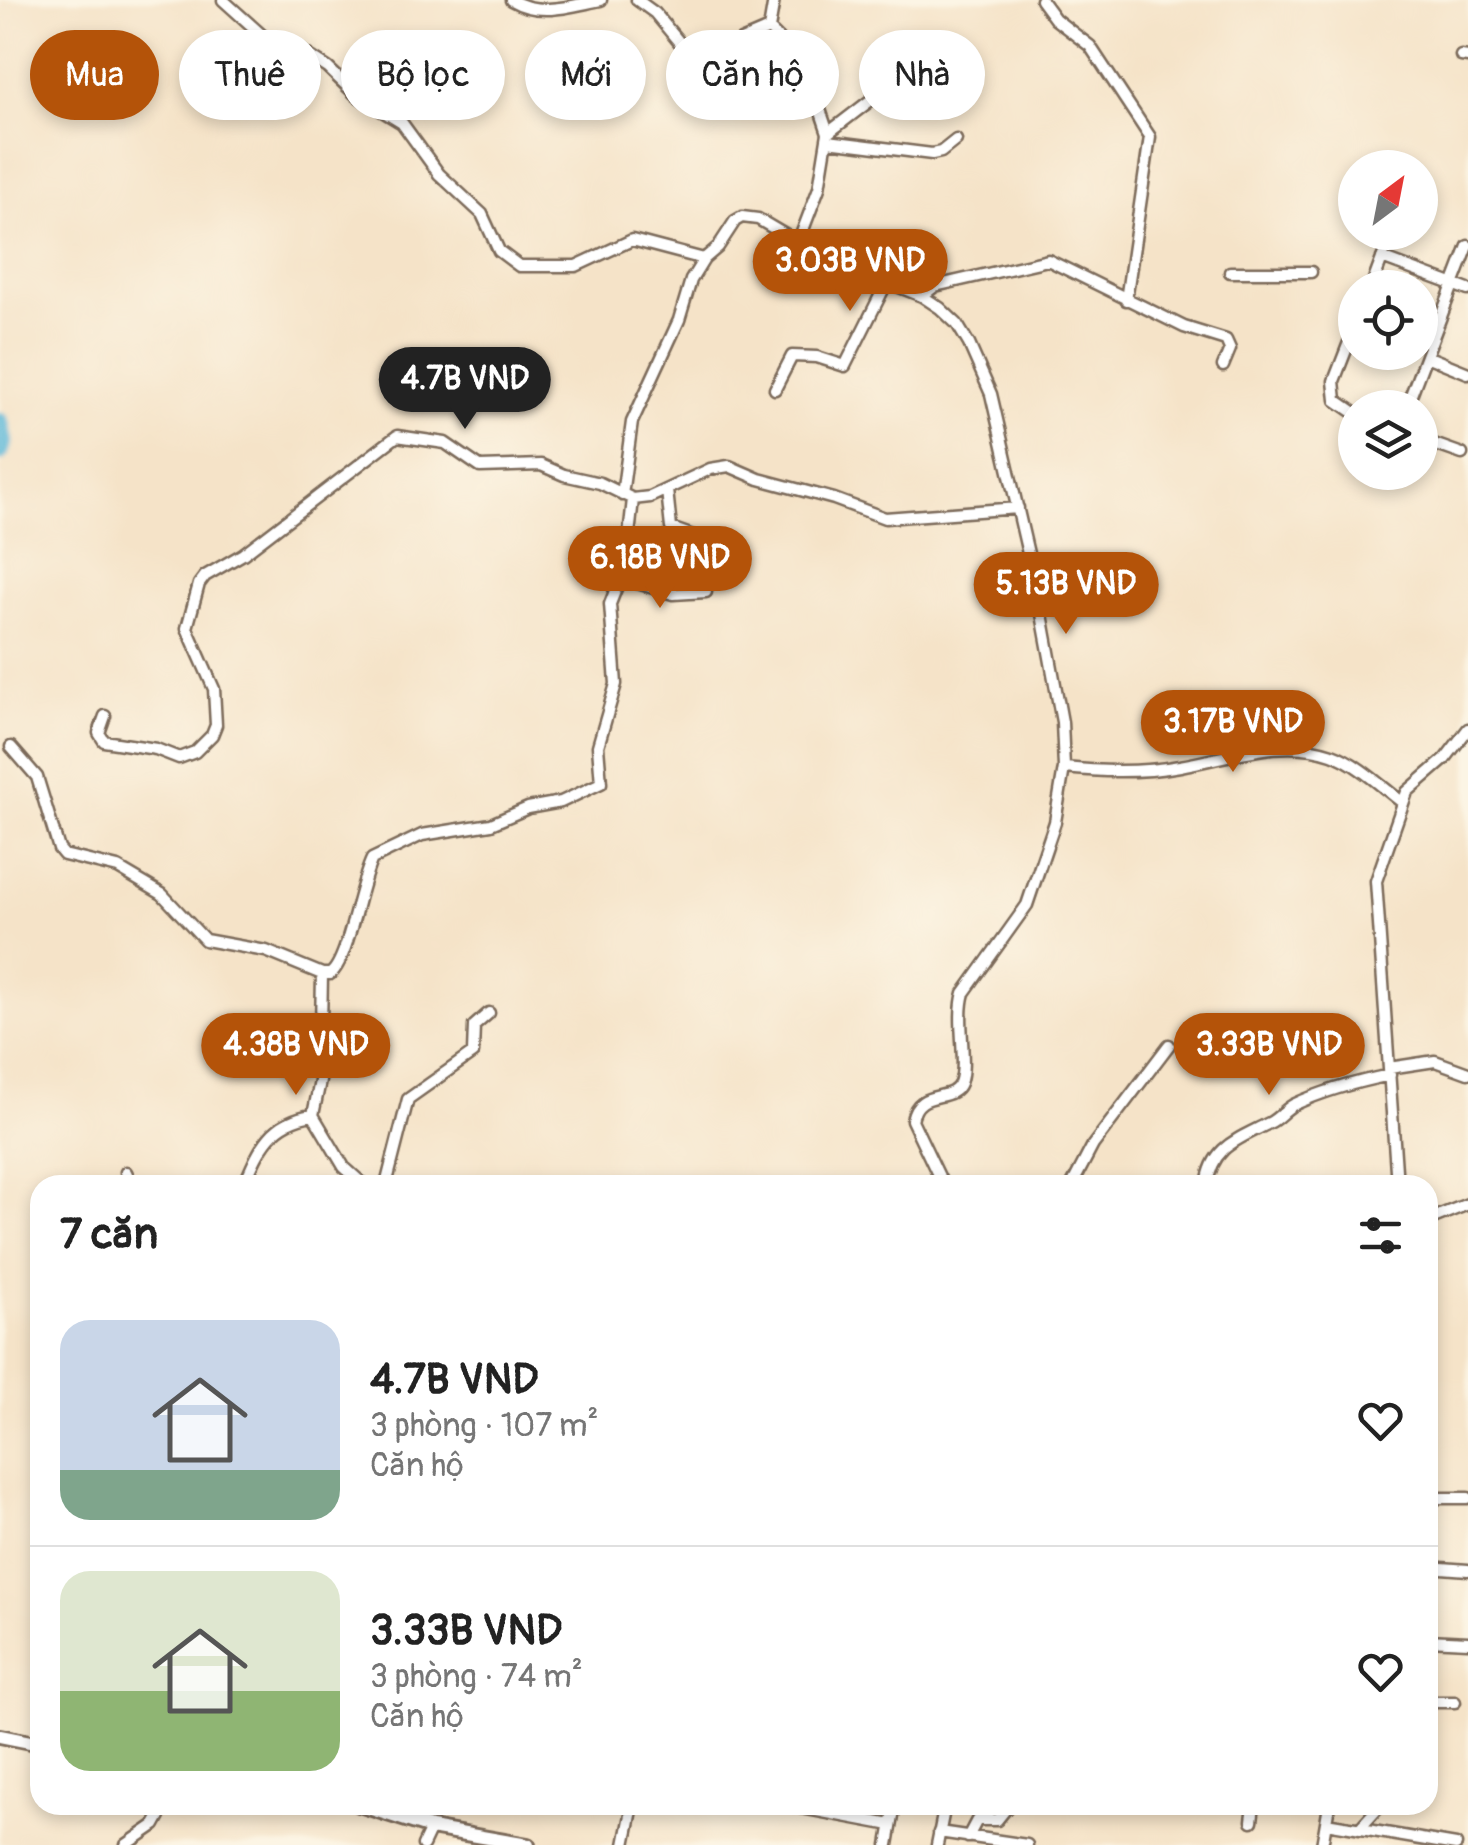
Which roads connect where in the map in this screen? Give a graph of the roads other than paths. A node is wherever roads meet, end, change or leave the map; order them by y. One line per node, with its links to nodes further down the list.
1 (224, 0): 14 (street)
2 (510, 0): 3 (street)
3 (601, 0)
4 (637, 0): 7 (street)
5 (774, 0): 7 (street)
6 (1041, 0): 23 (street)
7 (770, 28): 9 (street)
8 (859, 112): 9 (street)
9 (828, 137): 10 (street); 11 (street)
10 (956, 140)
11 (798, 243): 14 (street); 19 (street)
12 (1468, 246): 20 (street)
13 (1385, 250): 15 (street)
14 (704, 258): 34 (street)
15 (1382, 258): 16 (street); 20 (street)
16 (1377, 270)
17 (1230, 272): 18 (street)
18 (1311, 272)
19 (887, 282): 22 (street); 29 (street)
20 (1453, 284): 21 (street); 24 (street)
21 (1468, 290)
22 (922, 296): 23 (street); 35 (street)
23 (1126, 300): 26 (street)
24 (1438, 324)
25 (1438, 361): 28 (street)
26 (1222, 366)
27 (1338, 370): 30 (street)
28 (1468, 373)
29 (775, 390)
30 (1338, 401)
31 (1438, 445): 32 (street)
32 (1462, 454)
33 (667, 490): 34 (street); 35 (street); 36 (street)
34 (628, 497): 37 (street); 39 (street)
35 (1018, 508): 42 (street)
36 (735, 552)
37 (620, 578): 38 (street); 44 (street)
38 (706, 592)
39 (105, 716)
40 (1468, 728): 43 (street)
41 (10, 747): 44 (street)
42 (1064, 768): 43 (street); 55 (street)
43 (1402, 802): 47 (street)
44 (322, 974): 49 (street)
45 (489, 1013): 54 (street)
46 (1169, 1045): 56 (street)
47 (1390, 1072): 48 (street); 57 (street); 58 (street)
48 (1468, 1072)
49 (313, 1115): 52 (street); 53 (street)
50 (126, 1172): 51 (street)
51 (127, 1175)
52 (249, 1175)
53 (353, 1175)
54 (389, 1175)
55 (938, 1175)
56 (1077, 1175)
57 (1210, 1175)
58 (1396, 1175)
59 (1468, 1204): 60 (street)
60 (1438, 1216)
61 (1438, 1498): 62 (street)
62 (1468, 1498)
63 (1438, 1568): 64 (street)
64 (1468, 1570)
65 (1438, 1640): 66 (street)
66 (1468, 1642)
67 (1438, 1702): 68 (street)
68 (1455, 1702)
69 (0, 1736): 70 (street)
70 (30, 1742)
71 (160, 1815): 87 (street)
72 (390, 1815): 83 (street)
73 (631, 1815): 90 (street)
74 (838, 1815): 82 (street)
75 (893, 1815): 82 (street)
76 (1001, 1815): 85 (street)
77 (1253, 1815): 80 (street)
78 (1327, 1815): 81 (street)
79 (1371, 1815): 84 (street)
80 (1252, 1822)
81 (1326, 1823): 84 (street); 93 (street)
82 (891, 1825): 91 (street)
83 (431, 1828): 88 (street); 89 (street)
84 (1359, 1828): 94 (street)
85 (968, 1837): 86 (street); 92 (street)
86 (938, 1839)
87 (126, 1845)
88 (423, 1845)
89 (528, 1845)
90 (625, 1845)
91 (888, 1845)
92 (1027, 1845)
93 (1322, 1845)
94 (1456, 1845)

